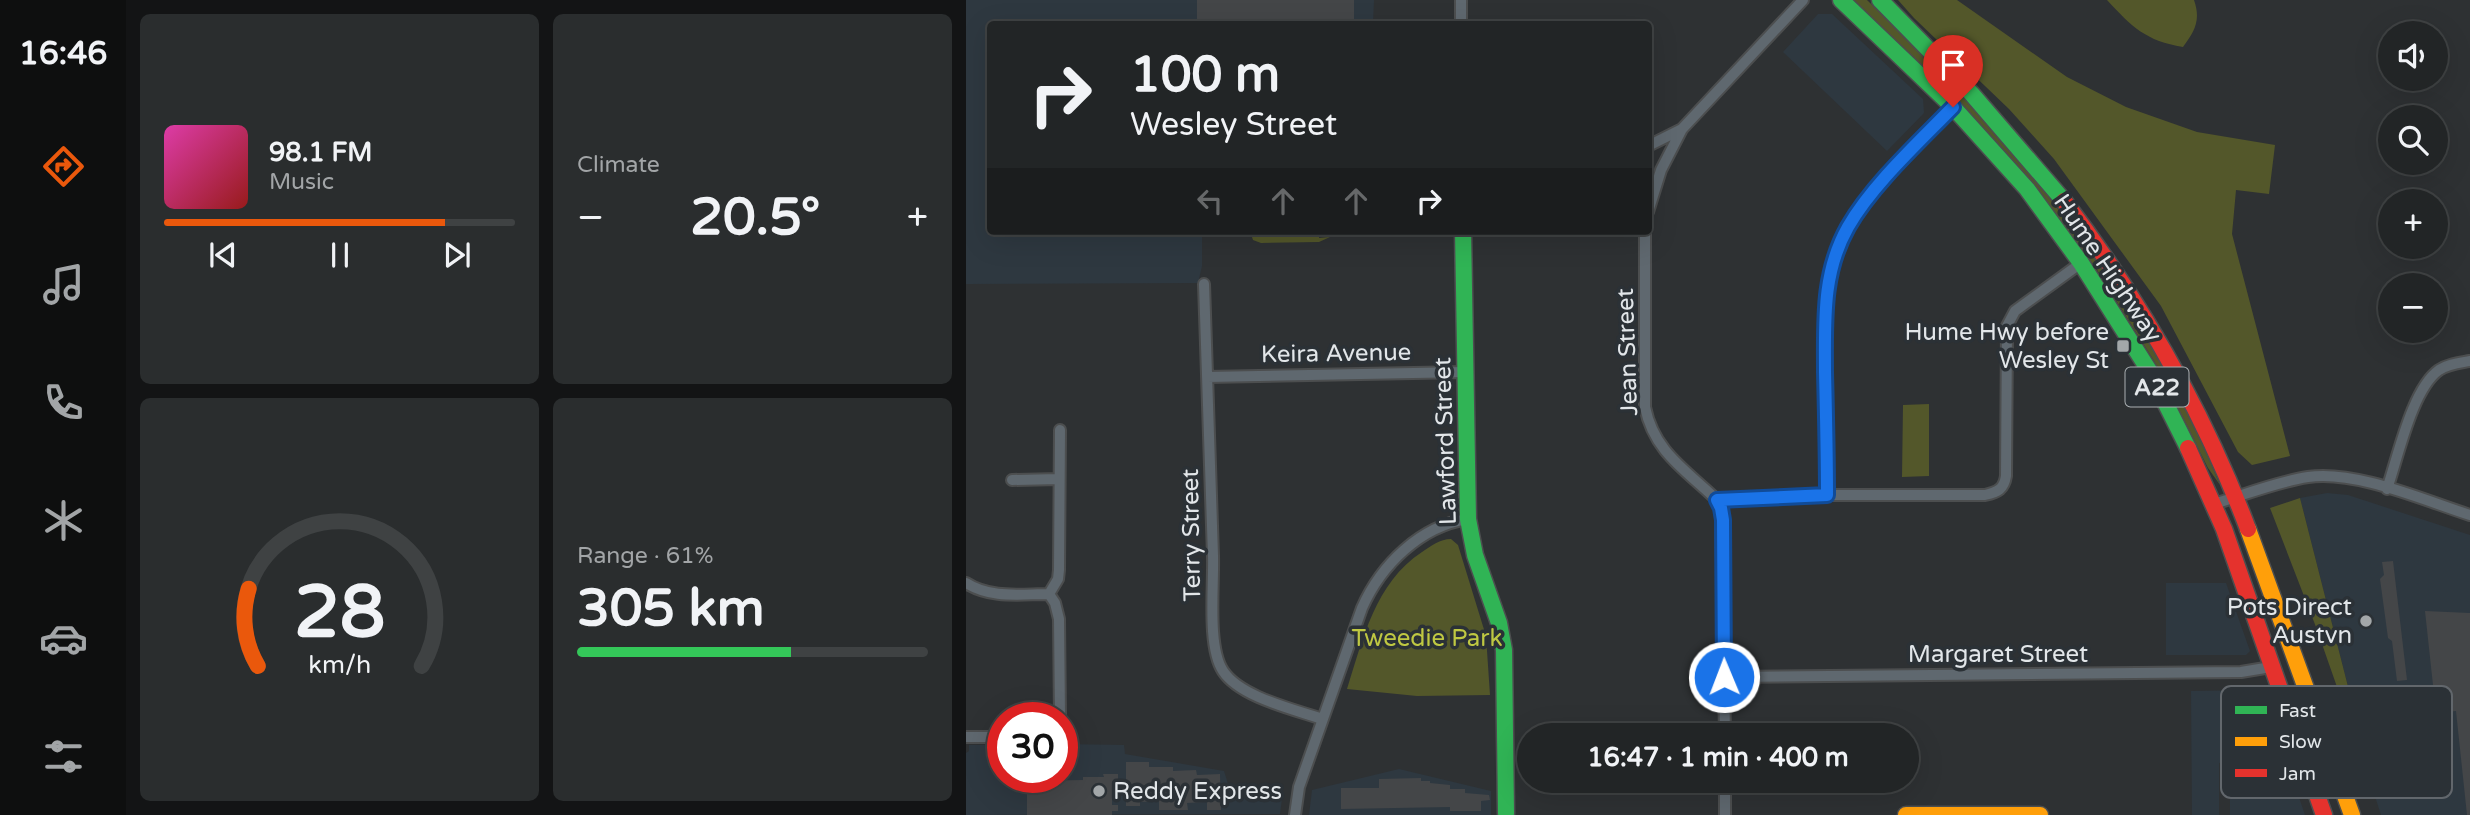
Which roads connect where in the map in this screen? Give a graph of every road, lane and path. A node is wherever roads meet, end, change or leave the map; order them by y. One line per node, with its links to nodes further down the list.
1 (1461, 0): 5 (street)
2 (1803, 0): 7 (street)
3 (1841, 0): 6 (main road, Hume Highway / A22)
4 (1880, 0): 22 (main road, Hume Highway / A22)
5 (1461, 21)
6 (1953, 107): 12 (main road, Hume Highway / A22); 21 (street)
7 (1682, 129): 8 (street); 9 (street)
8 (1652, 144)
9 (1652, 199)
10 (1463, 235): 15 (main road, Lawford Street)
11 (1644, 235): 23 (street, Jean Street)
12 (2081, 263): 21 (street); 24 (main road, Hume Highway / A22)
13 (1204, 284): 16 (street, Terry Street)
14 (2470, 361): 20 (street)
15 (1466, 372): 16 (street, Keira Avenue); 26 (main road, Lawford Street)
16 (1207, 377): 34 (street, Terry Street)
17 (1060, 430): 18 (street)
18 (1059, 478): 19 (street); 28 (street)
19 (1012, 480)
20 (2387, 489): 22 (street); 25 (street)
21 (1827, 495): 23 (street)
22 (2237, 497): 24 (street); 32 (main road, Hume Highway / A22)
23 (1717, 500): 30 (street)
24 (2214, 504): 29 (main road, Hume Highway / A22)
25 (2470, 515)
26 (1468, 519): 34 (street); 41 (main road, Lawford Street)
27 (967, 585): 28 (street)
28 (1049, 594): 33 (street)
29 (2272, 667): 30 (street, Margaret Street); 31 (main road, Hume Highway / A22)
30 (1724, 677): 35 (street)
31 (2279, 686)
32 (2305, 686)
33 (1060, 702)
34 (1322, 719): 42 (street)
35 (1725, 723)
36 (966, 737): 37 (street)
37 (987, 737)
38 (1725, 793): 43 (street)
39 (2317, 798): 46 (main road, Hume Highway / A22)
40 (2346, 798): 47 (main road, Hume Highway / A22)
41 (1506, 813)
42 (1295, 815)
43 (1725, 815)
44 (1906, 815): 45 (main road)
45 (2040, 815)
46 (2323, 815)
47 (2352, 815)

